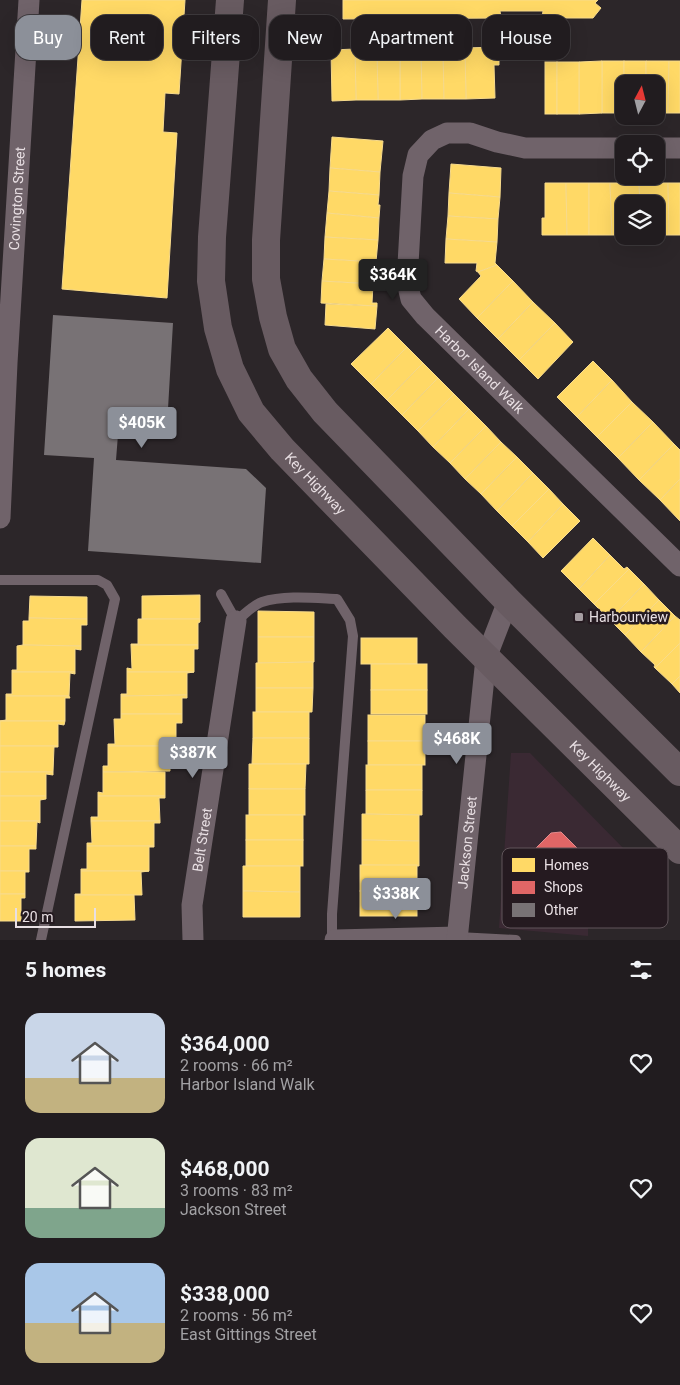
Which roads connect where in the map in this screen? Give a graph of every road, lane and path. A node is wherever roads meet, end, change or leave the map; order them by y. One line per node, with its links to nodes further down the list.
1 (29, 0): 7 (street, Covington Street)
2 (230, 0): 14 (main road, Key Highway)
3 (282, 0): 12 (main road)
4 (615, 148): 9 (street, Harbor Island Walk)
5 (665, 148): 6 (street)
6 (680, 148)
7 (3, 367): 8 (street, Covington Street)
8 (0, 504)
9 (680, 566)
10 (0, 580): 18 (lane)
11 (221, 594): 13 (lane)
12 (508, 600): 14 (street, Jackson Street); 15 (main road)
13 (236, 621): 19 (street, Belt Street); 20 (lane)
14 (486, 658): 16 (main road, Key Highway); 17 (street, Jackson Street)
15 (680, 772)
16 (680, 850)
17 (457, 938): 20 (street); 21 (lane)
18 (42, 940)
19 (193, 940)
20 (333, 940)
21 (516, 940)

